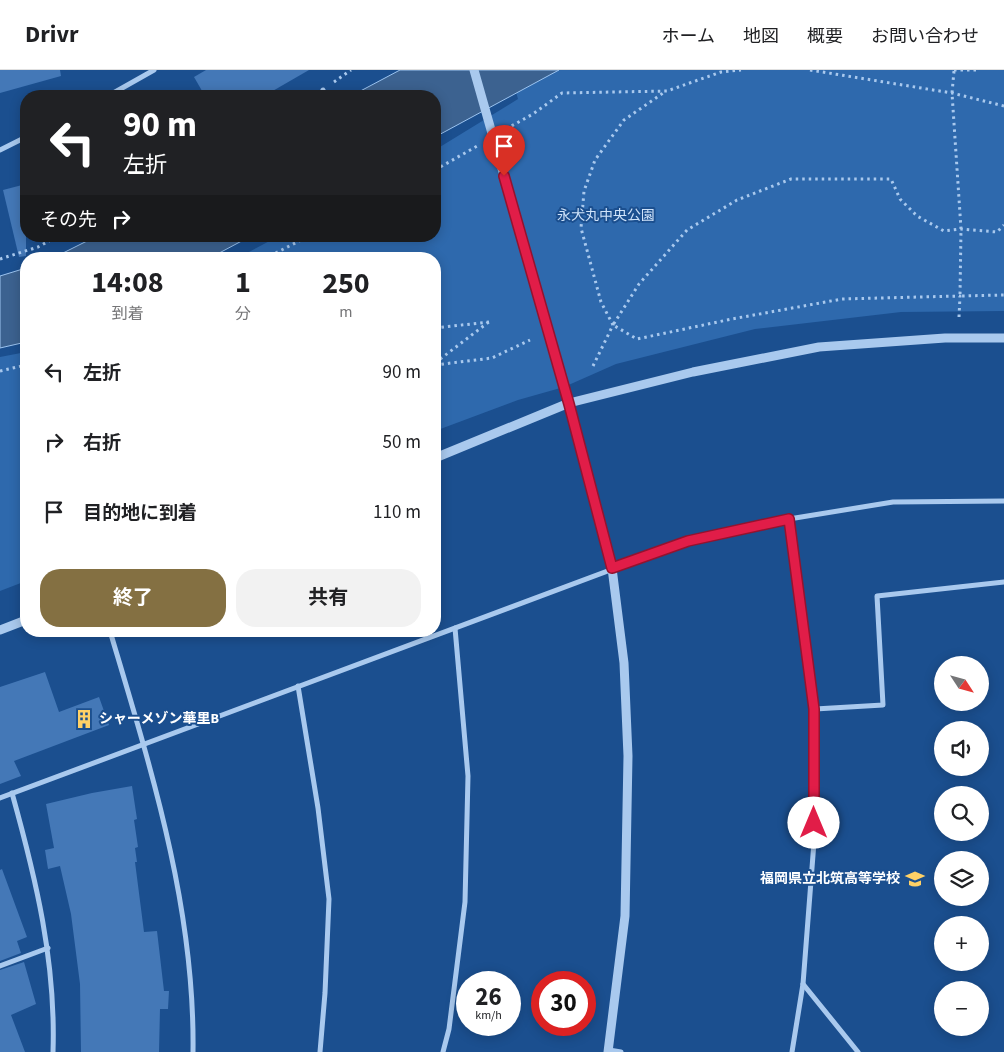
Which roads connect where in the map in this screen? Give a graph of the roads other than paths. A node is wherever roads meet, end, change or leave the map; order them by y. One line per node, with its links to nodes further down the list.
1 (154, 70): 3 (street)
2 (474, 70): 7 (street, bridge)
3 (119, 90)
4 (20, 140): 5 (street)
5 (0, 150)
6 (1004, 338): 7 (street)
7 (569, 404): 8 (street); 11 (street)
8 (441, 456)
9 (1004, 501): 10 (street)
10 (789, 519): 11 (street); 20 (street)
11 (612, 568): 14 (street); 27 (street)
12 (1004, 582): 20 (street)
13 (20, 622): 15 (street)
14 (455, 628): 16 (street); 31 (street)
15 (0, 630)
16 (441, 633)
17 (112, 637): 21 (street)
18 (431, 637): 19 (street)
19 (298, 686): 21 (street); 30 (street)
20 (814, 709): 26 (street)
21 (144, 744): 22 (street); 29 (street)
22 (12, 793): 23 (street); 24 (street)
23 (0, 798)
24 (48, 948): 25 (street); 28 (street)
25 (0, 966)
26 (803, 984): 33 (street); 34 (street)
27 (608, 1051): 32 (street)
28 (53, 1052)
29 (193, 1052)
30 (320, 1052)
31 (443, 1052)
32 (621, 1052)
33 (792, 1052)
34 (858, 1052)

